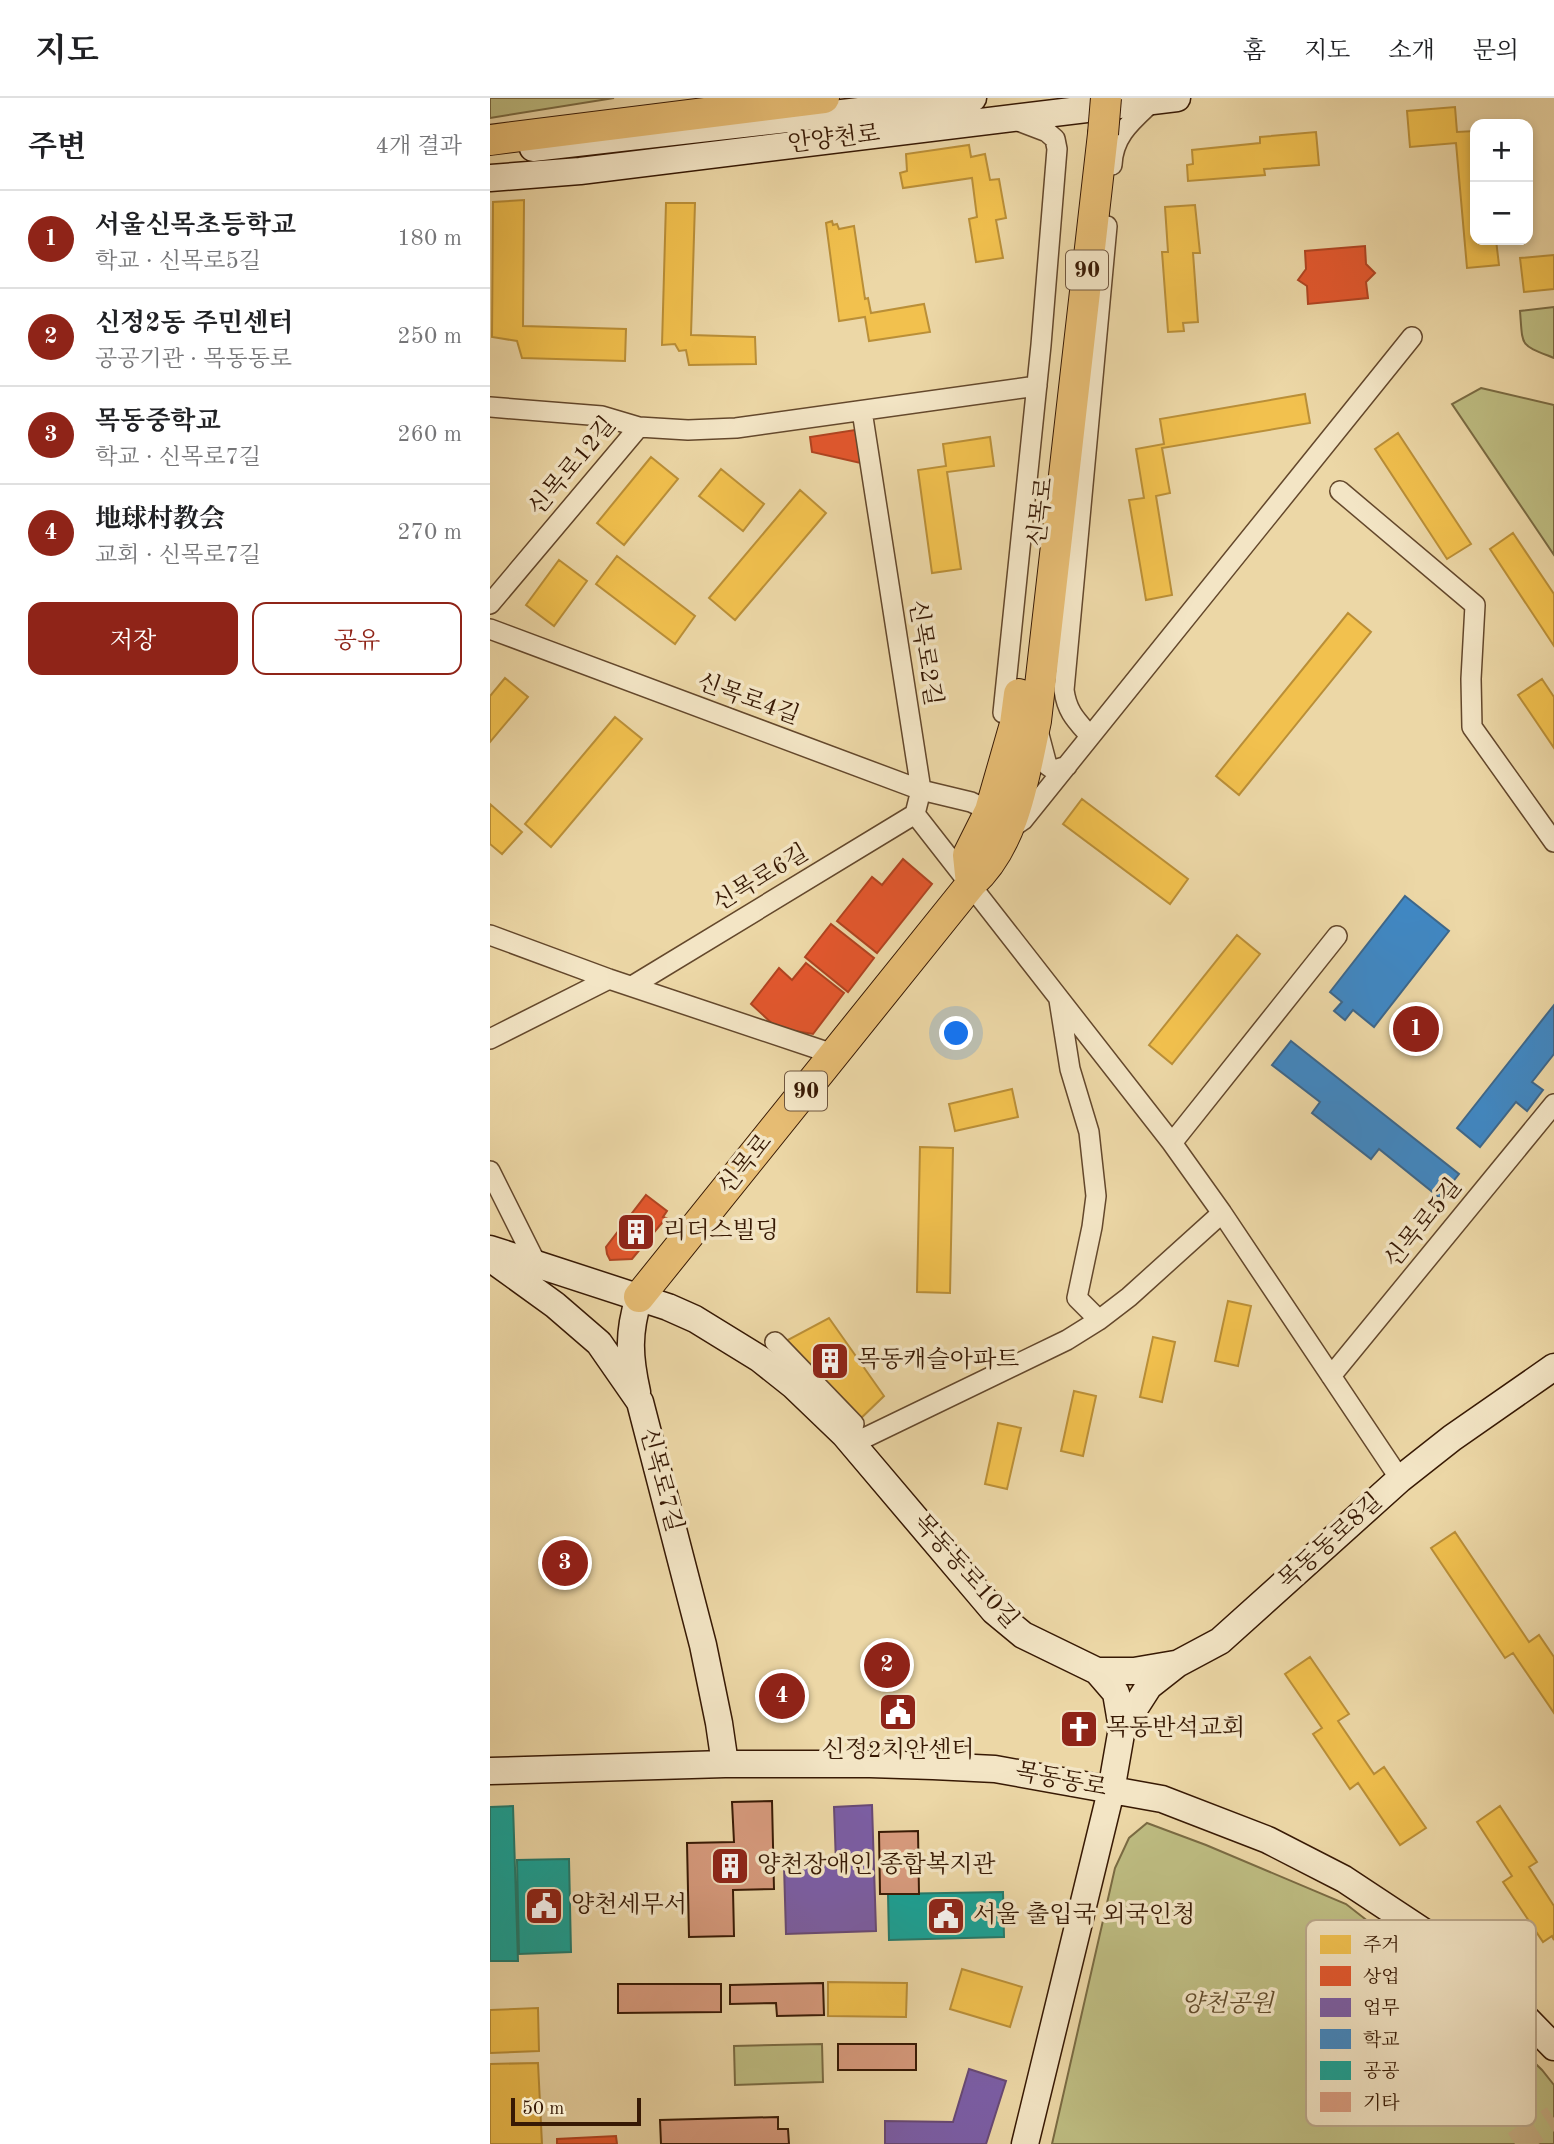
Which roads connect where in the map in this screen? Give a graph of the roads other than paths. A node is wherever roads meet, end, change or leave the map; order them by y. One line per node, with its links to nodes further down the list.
1 (824, 98): 8 (main road)
2 (973, 98): 9 (main road, 안양천로)
3 (1089, 98): 7 (main road, 90)
4 (1106, 98): 7 (main road, 90, bridge)
5 (1165, 99): 6 (main road, 안양천로); 20 (street)
6 (1012, 118): 10 (main road, 안양천로); 12 (street)
7 (1094, 133): 12 (main road, 신목로 / 90)
8 (490, 140)
9 (490, 151)
10 (490, 177)
11 (1412, 337): 20 (street, 신목로)
12 (1055, 400): 14 (street); 19 (main road, 신목로 / 90); 24 (main road, 신목로 / 90)
13 (490, 407): 15 (street)
14 (862, 411): 15 (street); 22 (street, 신목로2길)
15 (639, 427): 17 (street, 신목로12길)
16 (1340, 491): 25 (street)
17 (490, 604)
18 (490, 629): 22 (street, 신목로4길)
19 (1036, 722): 21 (street); 24 (main road, 신목로 / 90)
20 (1090, 736): 21 (street, 신목로)
21 (1067, 766): 24 (street, 신목로)
22 (921, 790): 23 (street, 신목로2길); 24 (street, 신목로4길)
23 (915, 814): 26 (street); 30 (street, 신목로6길)
24 (999, 820): 26 (main road, 신목로 / 90)
25 (1554, 842)
26 (971, 884): 31 (street); 33 (main road, 신목로 / 90)
27 (490, 935): 29 (street)
28 (1337, 936): 35 (street)
29 (610, 979): 30 (street); 32 (street)
30 (632, 986): 33 (street)
31 (1058, 997): 35 (street); 42 (street)
32 (490, 1039)
33 (836, 1055): 41 (main road, 신목로 / 90)
34 (1554, 1104): 45 (street, 신목로5길)
35 (1172, 1143): 37 (street)
36 (490, 1171): 40 (street)
37 (1223, 1213): 42 (street); 45 (street)
38 (490, 1250): 40 (main road)
39 (490, 1258): 46 (main road, 신목로7길)
40 (537, 1265): 41 (main road)
41 (639, 1297): 46 (main road); 47 (main road, 목동동로10길)
42 (1098, 1320): 47 (street)
43 (775, 1342): 47 (street)
44 (1554, 1367): 48 (main road, 목동동로8길)
45 (1331, 1376): 48 (street)
46 (640, 1402): 52 (main road, 신목로7길)
47 (848, 1439): 50 (main road, 목동동로10길)
48 (1400, 1479): 49 (main road, 목동동로8길)
49 (1177, 1664): 50 (main road); 51 (main road, 목동동로8길)
50 (1097, 1671): 51 (main road, 목동동로10길)
51 (1122, 1728): 54 (main road, 목동동로10길)
52 (726, 1764): 53 (main road, 목동동로); 54 (main road, 목동동로)
53 (490, 1771)
54 (1111, 1791): 55 (main road, 목동동로); 58 (main road, 목동동로10길)
55 (1406, 1920)
56 (1536, 2029): 57 (main road, 목동동로)
57 (1554, 2047)
58 (1025, 2144)

